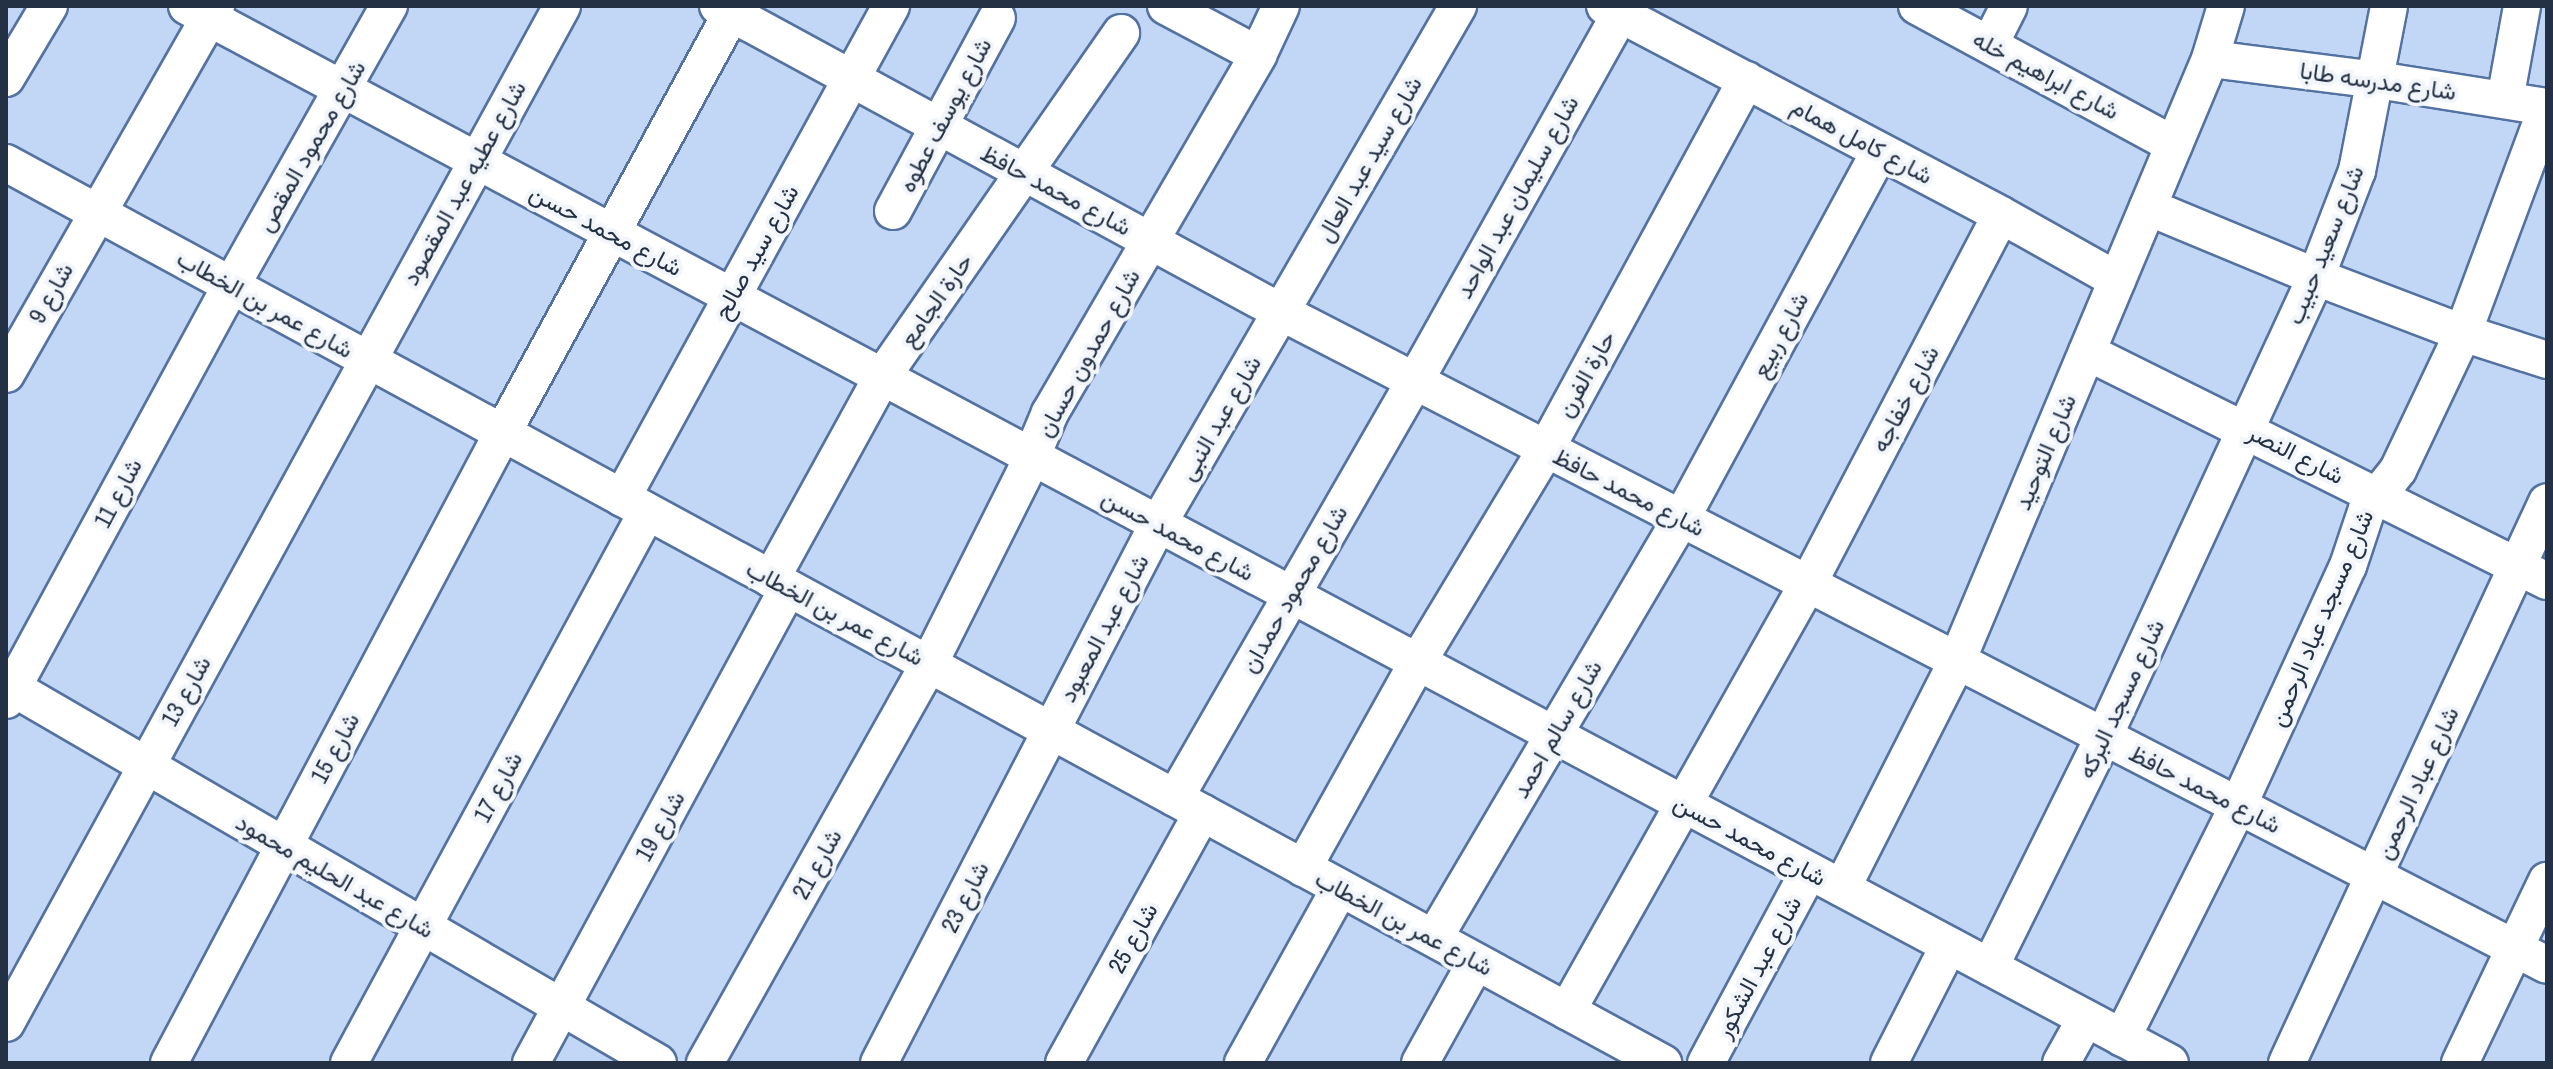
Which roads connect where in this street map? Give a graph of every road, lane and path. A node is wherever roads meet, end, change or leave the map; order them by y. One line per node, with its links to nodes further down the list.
1 (49, 6): 21 (street)
2 (389, 6): 25 (street, شارع محمود المقص)
3 (562, 6): 31 (street, شارع عطيه عبد المقصود)
4 (891, 6): 22 (street, شارع سيد صالح)
5 (1166, 6): 19 (street)
6 (1281, 6): 19 (street, شارع حمدون حسان)
7 (1458, 6): 44 (street, شارع سيد عبد العال)
8 (1917, 6): 18 (street, شارع ابراهيم خله)
9 (2009, 6): 18 (street)
10 (2226, 6): 20 (street, شارع التوحيد)
11 (2389, 6): 24 (street, شارع سعيد حبيب)
12 (2522, 6): 26 (street)
13 (728, 8): 22 (street, شارع محمد حافظ); 38 (street, شارع 15)
14 (204, 10): 25 (street, شارع محمد حسن); 36 (street, شارع 9)
15 (1612, 10): 23 (street, شارع كامل همام); 51 (street, شارع سليمان عبد الواحد)
16 (997, 18): 28 (street, شارع يوسف عطوه)
17 (1121, 33): 33 (street, حارة الجامع)
18 (1990, 44): 29 (street, شارع ابراهيم خله)
19 (1258, 55): 39 (street, شارع حمدون حسان)
20 (2210, 59): 24 (street, شارع مدرسه طابا); 29 (street, شارع التوحيد)
21 (6, 78)
22 (851, 79): 28 (street, شارع محمد حافظ); 43 (street, شارع سيد صالح)
23 (1746, 80): 30 (street, شارع كامل همام); 54 (street, حارة الفرن)
24 (2377, 80): 26 (street, شارع مدرسه طابا); 40 (street, شارع سعيد حبيب)
25 (344, 89): 31 (street, شارع محمد حسن); 42 (street, شارع محمود المقص)
26 (2505, 100): 27 (street, شارع مدرسه طابا)
27 (2547, 107): 45 (street, شارع مسجد عباد الرحمن)
28 (939, 126): 33 (street, شارع محمد حافظ); 35 (street, شارع يوسف عطوه)
29 (2174, 145): 34 (street, شارع التوحيد)
30 (1880, 151): 37 (street, شارع كامل همام); 59 (street, شارع ربيع)
31 (477, 160): 38 (street, شارع محمد حسن); 47 (street, شارع عطيه عبد المقصود)
32 (6, 163): 36 (street, شارع عمر بن الخطاب)
33 (1025, 173): 39 (street, شارع محمد حافظ); 50 (street, حارة الجامع)
34 (2148, 207): 40 (street); 41 (street, شارع التوحيد)
35 (893, 211)
36 (96, 213): 42 (street, شارع عمر بن الخطاب); 49 (street, شارع 9)
37 (2001, 215): 41 (street, شارع كامل همام); 63 (street, شارع خفاجه)
38 (611, 232): 43 (street, شارع محمد حسن); 53 (street, شارع 15)
39 (1151, 241): 44 (street, شارع محمد حافظ); 55 (street, شارع حمدون حسان)
40 (2316, 277): 45 (street); 52 (street, شارع سعيد حبيب)
41 (2117, 280): 46 (street, شارع التوحيد)
42 (231, 286): 47 (street, شارع عمر بن الخطاب); 68 (street, شارع 11)
43 (732, 297): 50 (street, شارع محمد حسن); 58 (street, شارع سيد صالح)
44 (1281, 312): 51 (street, شارع محمد حافظ); 60 (street, شارع عبد النبى)
45 (2463, 333): 48 (street); 56 (street, شارع مسجد عباد الرحمن)
46 (2087, 352): 52 (street, شارع النصر); 65 (street, شارع التوحيد)
47 (366, 359): 53 (street, شارع عمر بن الخطاب); 72 (street, شارع 13)
48 (2547, 360)
49 (6, 374)
50 (882, 377): 55 (street, شارع محمد حسن); 62 (street, حارة الجامع)
51 (1415, 381): 54 (street, شارع محمد حافظ); 64 (street, شارع محمود حمدان)
52 (2246, 429): 56 (street, شارع النصر); 71 (street, شارع مسجد البركه)
53 (502, 434): 58 (street, شارع عمر بن الخطاب); 76 (street, شارع 15)
54 (1546, 449): 59 (street, شارع محمد حافظ); 66 (street, حارة الفرن)
55 (1032, 456): 60 (street, شارع محمد حسن); 67 (street, شارع حمدون حسان)
56 (2376, 495): 61 (street, شارع النصر); 75 (street, شارع مسجد عباد الرحمن)
57 (2547, 502): 61 (street, شارع عباد الرحمن)
58 (635, 505): 62 (street, شارع عمر بن الخطاب); 83 (street, شارع 17)
59 (1681, 519): 63 (street, شارع محمد حافظ); 70 (street, شارع سالم احمد)
60 (1158, 524): 64 (street, شارع محمد حسن); 69 (street, شارع عبد المعبود)
61 (2533, 574): 79 (street, شارع عباد الرحمن)
62 (780, 583): 67 (street, شارع عمر بن الخطاب); 90 (street, شارع 19)
63 (1808, 584): 65 (street, شارع محمد حافظ); 74 (street, شارع خفاجه)
64 (1289, 595): 66 (street, شارع محمد حسن); 73 (street, شارع محمود حمدان)
65 (1957, 661): 71 (street, شارع محمد حافظ); 82 (street, شارع التوحيد)
66 (1417, 663): 70 (street, شارع محمد حسن); 77 (street, حارة الفرن)
67 (929, 664): 69 (street, شارع عمر بن الخطاب); 100 (street, شارع 21)
68 (9, 694): 72 (street, شارع عبد الحليم محمود)
69 (1050, 732): 73 (street, شارع عمر بن الخطاب); 101 (street, شارع 23)
70 (1553, 736): 74 (street, شارع محمد حسن); 84 (street, شارع سالم احمد)
71 (2104, 736): 75 (street, شارع محمد حافظ); 89 (street, شارع مسجد البركه)
72 (146, 765): 76 (street, شارع عبد الحليم محمود); 93 (street, شارع 13)
73 (1188, 805): 77 (street, شارع عمر بن الخطاب); 102 (street, شارع 25)
74 (1684, 806): 78 (street, شارع محمد حسن); 91 (street, شارع خفاجه)
75 (2238, 806): 79 (street, شارع محمد حافظ); 94 (street, شارع مسجد عباد الرحمن)
76 (283, 846): 83 (street, شارع عبد الحليم محمود); 96 (street, شارع 15)
77 (1303, 868): 81 (street, شارع عمر بن الخطاب)
78 (1809, 871): 82 (street, شارع محمد حسن); 106 (street, شارع عبد الشكور)
79 (2373, 876): 86 (street, شارع محمد حافظ); 110 (street, شارع عباد الرحمن)
80 (2547, 881): 86 (street)
81 (1340, 888): 84 (street, شارع عمر بن الخطاب); 103 (street)
82 (1842, 888): 85 (street, شارع محمد حسن)
83 (423, 926): 90 (street, شارع عبد الحليم محمود); 97 (street, شارع 17)
84 (1434, 938): 87 (street, شارع عمر بن الخطاب)
85 (1949, 945): 89 (street, شارع محمد حسن); 107 (street)
86 (2515, 948): 88 (street, شارع محمد حافظ); 111 (street)
87 (1476, 962): 91 (street, شارع عمر بن الخطاب); 104 (street)
88 (2547, 965)
89 (1990, 967): 92 (street, شارع محمد حسن)
90 (561, 1007): 98 (street, شارع 19); 99 (street, شارع عبد الحليم محمود)
91 (1567, 1011): 95 (street, شارع عمر بن الخطاب)
92 (2086, 1018): 94 (street, شارع محمد حسن); 108 (street)
93 (6, 1023)
94 (2122, 1038): 109 (street, شارع محمد حسن)
95 (1606, 1050): 105 (street, شارع عمر بن الخطاب)
96 (169, 1063)
97 (349, 1063)
98 (531, 1063)
99 (658, 1063)
100 (705, 1063)
101 (879, 1063)
102 (1064, 1063)
103 (1243, 1063)
104 (1420, 1063)
105 (1663, 1063)
106 (1706, 1063)
107 (1889, 1063)
108 (2061, 1063)
109 (2170, 1063)
110 (2287, 1063)
111 (2460, 1063)

